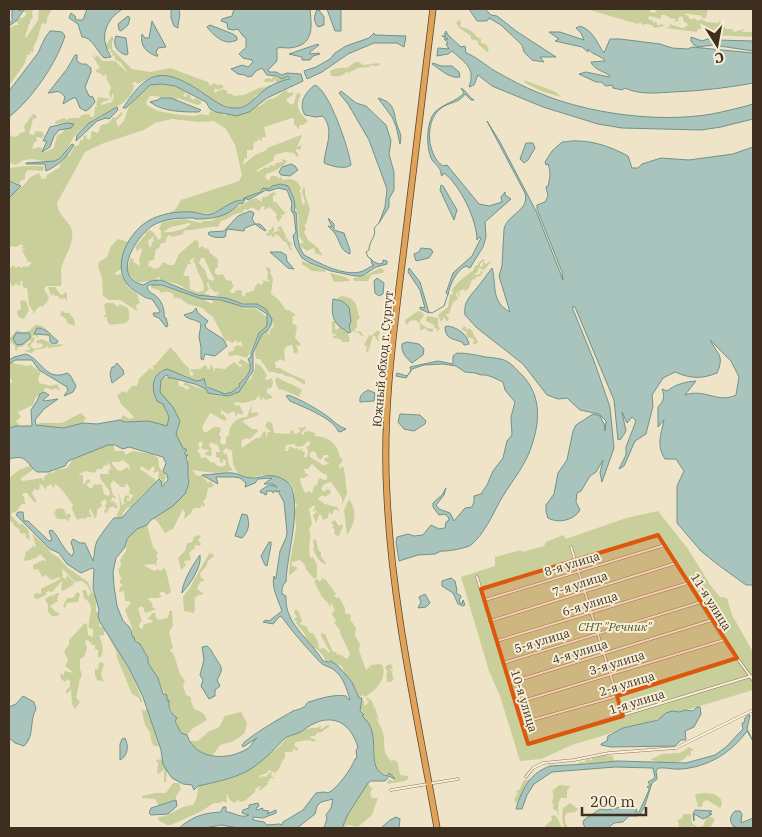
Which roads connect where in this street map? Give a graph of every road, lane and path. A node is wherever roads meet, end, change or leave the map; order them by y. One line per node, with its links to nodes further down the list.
1 (431, 9): 34 (highway, Южный обход г. Сургут)
2 (664, 545): 4 (street, 11-я улица); 5 (street, 11-я улица); 6 (street, 8-я улица)
3 (571, 548): 4 (street)
4 (575, 560): 6 (street); 9 (street)
5 (676, 563): 8 (street, 11-я улица); 10 (street, 7-я улица)
6 (578, 572): 10 (street); 11 (street, 8-я улица)
7 (477, 577): 9 (street, 10-я улица)
8 (688, 583): 12 (street, 11-я улица); 13 (street, 6-я улица)
9 (481, 589): 11 (street, 10-я улица)
10 (584, 592): 13 (street); 15 (street, 7-я улица)
11 (484, 600): 15 (street, 10-я улица)
12 (701, 602): 14 (street, 11-я улица); 16 (street, 5-я улица)
13 (591, 613): 16 (street); 18 (street, 6-я улица)
14 (712, 620): 17 (street, 11-я улица); 19 (street, 4-я улица)
15 (490, 621): 18 (street, 10-я улица)
16 (597, 634): 19 (street); 21 (street, 5-я улица)
17 (724, 640): 20 (street, 11-я улица); 22 (street, 3-я улица)
18 (496, 641): 21 (street, 10-я улица)
19 (603, 654): 22 (street); 25 (street, 4-я улица)
20 (737, 658): 23 (street, 11-я улица); 26 (street, 2-я улица)
21 (503, 663): 25 (street, 10-я улица)
22 (610, 675): 26 (street); 27 (street, 3-я улица)
23 (751, 676): 24 (street, 11-я улица); 29 (street, 1-я улица)
24 (753, 680)
25 (509, 683): 27 (street, 10-я улица)
26 (617, 696): 29 (street); 30 (street, 2-я улица)
27 (516, 704): 30 (street, 10-я улица)
28 (753, 710): 32 (street)
29 (623, 716): 31 (street, 1-я улица)
30 (521, 723): 31 (street, 10-я улица)
31 (528, 744)
32 (526, 777)
33 (458, 779): 34 (street)
34 (428, 784): 35 (street); 36 (highway, Южный обход г. Сургут)
35 (391, 790)
36 (435, 828)

